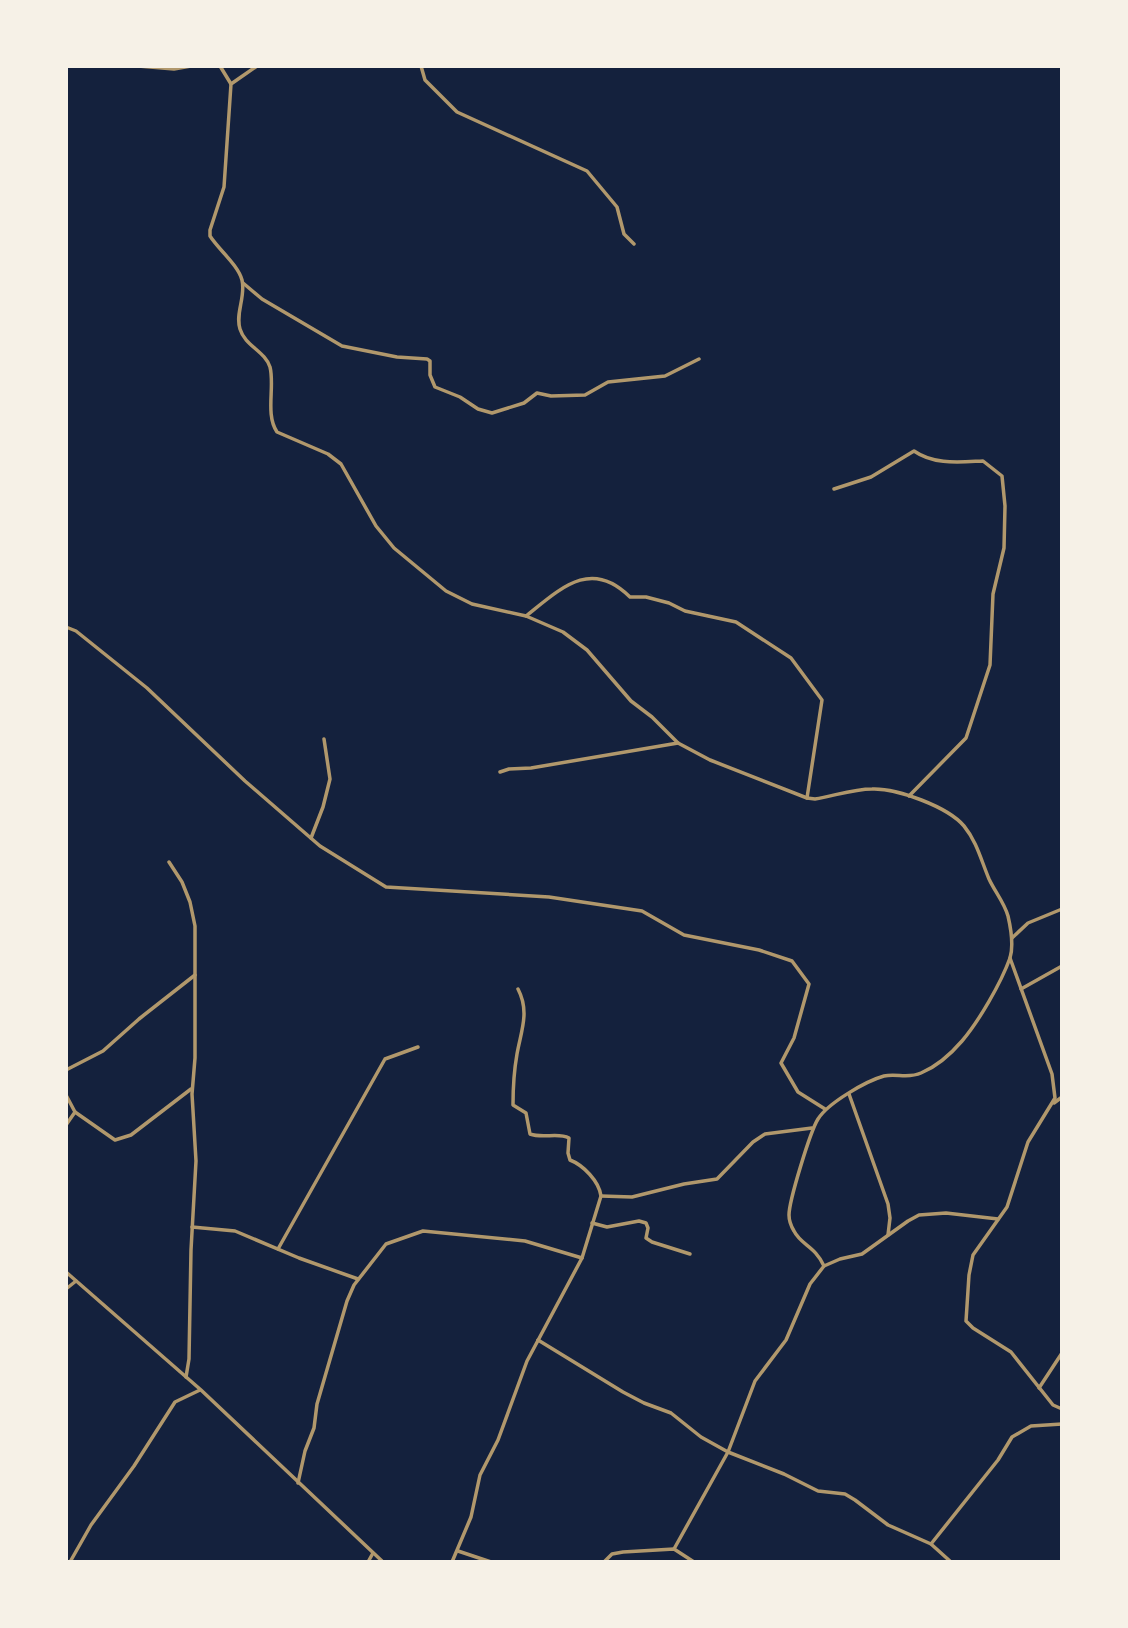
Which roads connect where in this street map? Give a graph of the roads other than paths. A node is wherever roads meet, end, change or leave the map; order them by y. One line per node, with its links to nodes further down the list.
1 (138, 66): 2 (street)
2 (191, 66)
3 (220, 66): 7 (street)
4 (263, 66): 6 (street)
5 (421, 66): 8 (street)
6 (256, 68): 7 (street)
7 (231, 83): 9 (street)
8 (634, 244)
9 (243, 283): 10 (street); 12 (street)
10 (699, 359)
11 (834, 489): 17 (street)
12 (526, 616): 15 (street); 18 (street)
13 (66, 627): 19 (street)
14 (324, 739): 19 (street)
15 (678, 743): 16 (street); 18 (street)
16 (500, 772)
17 (909, 796): 18 (street); 22 (street)
18 (807, 798)
19 (311, 838): 35 (street)
20 (169, 862): 25 (street)
21 (1062, 909): 22 (street)
22 (1012, 938): 23 (street)
23 (1010, 958): 27 (street); 31 (street)
24 (1062, 966): 27 (street)
25 (195, 975): 29 (street); 30 (street)
26 (518, 989): 39 (street)
27 (1021, 989): 34 (street)
28 (418, 1047): 44 (street)
29 (66, 1070)
30 (192, 1088): 36 (street); 42 (street)
31 (849, 1094): 35 (street); 43 (street)
32 (66, 1095): 36 (street)
33 (1062, 1097): 34 (street)
34 (1053, 1105): 40 (street)
35 (826, 1109): 38 (street)
36 (75, 1112): 37 (street)
37 (66, 1125)
38 (814, 1128): 39 (street); 47 (street)
39 (601, 1196): 41 (street)
40 (998, 1219): 43 (street); 55 (street)
41 (592, 1223): 45 (street); 46 (street)
42 (192, 1227): 44 (street); 54 (street)
43 (888, 1235): 47 (street)
44 (278, 1250): 49 (street)
45 (690, 1254)
46 (582, 1258): 49 (street); 52 (street)
47 (824, 1266): 59 (street)
48 (66, 1272): 50 (street)
49 (358, 1279): 60 (street)
50 (76, 1281): 51 (street); 54 (street)
51 (66, 1289)
52 (537, 1340): 59 (street); 63 (street)
53 (1062, 1353): 55 (street)
54 (186, 1377): 56 (street)
55 (1039, 1388): 57 (street)
56 (201, 1390): 60 (street); 65 (street)
57 (1062, 1409)
58 (1062, 1424): 61 (street)
59 (728, 1452): 61 (street); 62 (street)
60 (298, 1483): 64 (street)
61 (931, 1544): 72 (street)
62 (674, 1549): 70 (street); 71 (street)
63 (458, 1551): 68 (street); 69 (street)
64 (373, 1553): 66 (street); 67 (street)
65 (70, 1562)
66 (368, 1562)
67 (383, 1562)
68 (452, 1562)
69 (491, 1562)
70 (604, 1562)
71 (694, 1562)
72 (951, 1562)

